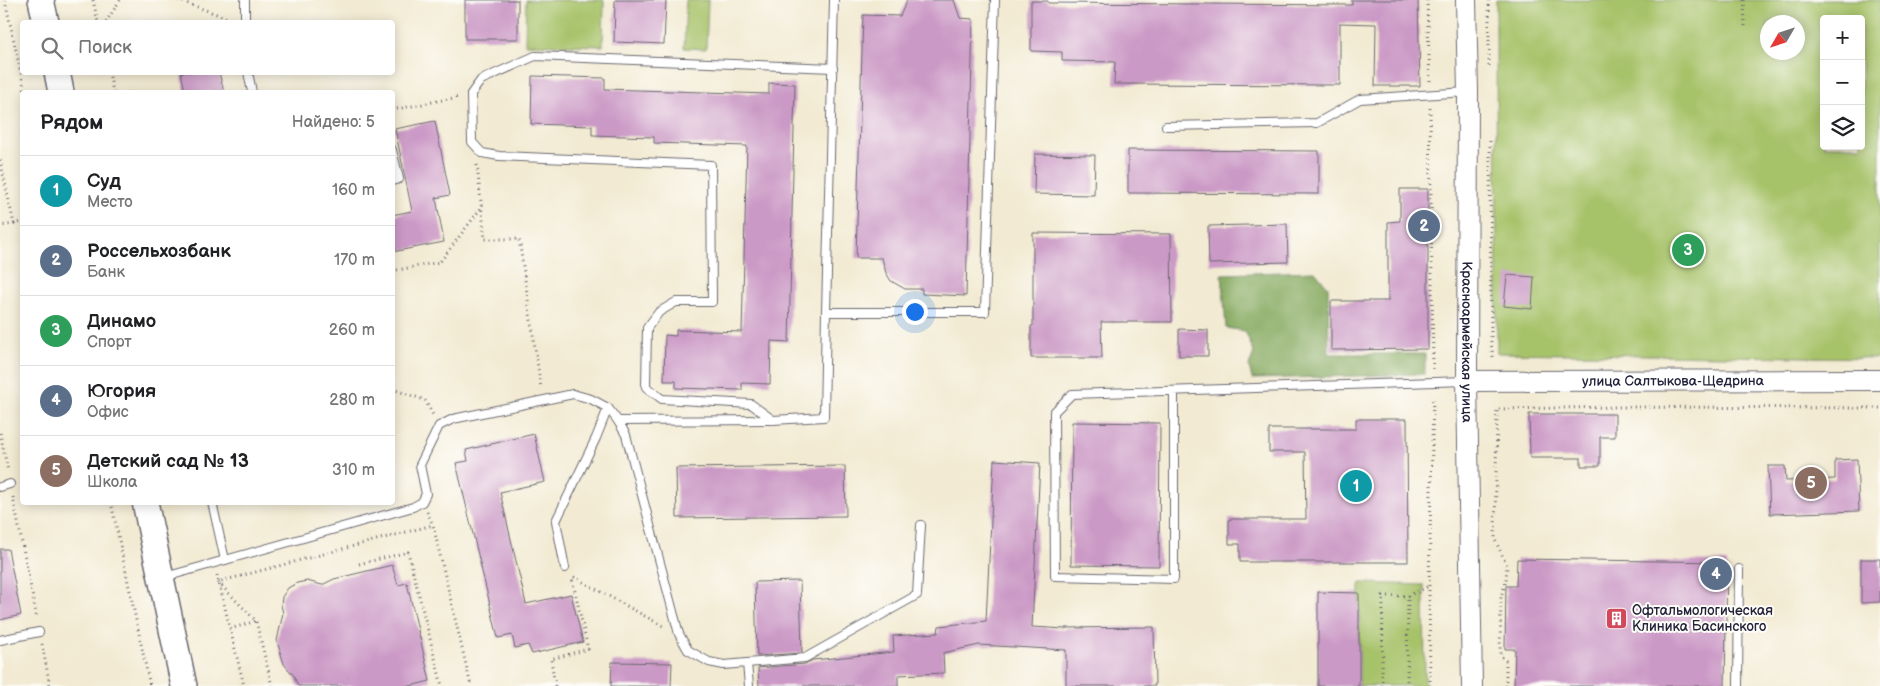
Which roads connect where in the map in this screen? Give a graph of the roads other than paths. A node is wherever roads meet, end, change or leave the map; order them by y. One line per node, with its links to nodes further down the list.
1 (41, 0): 6 (main road)
2 (245, 0): 7 (lane)
3 (834, 0): 8 (lane)
4 (995, 0): 17 (lane)
5 (1466, 0): 13 (street, Красноармейская улица)
6 (46, 20)
7 (245, 20)
8 (833, 68): 17 (lane); 23 (lane)
9 (57, 75): 11 (main road)
10 (249, 75): 12 (lane)
11 (60, 90)
12 (252, 90)
13 (1468, 92): 14 (lane); 19 (street, Красноармейская улица)
14 (1166, 126)
15 (395, 162): 16 (lane)
16 (395, 180)
17 (826, 312): 23 (lane)
18 (1880, 380): 19 (street, улица Салтыкова-Щедрина)
19 (1467, 381): 20 (lane); 38 (street, Красноармейская улица)
20 (1174, 390): 20 (lane)
21 (608, 408): 22 (lane); 29 (lane); 30 (lane)
22 (618, 420): 23 (lane); 35 (lane)
23 (773, 420)
24 (10, 484): 25 (lane)
25 (0, 486)
26 (146, 505): 32 (main road)
27 (213, 505): 29 (lane)
28 (921, 525): 35 (lane)
29 (225, 560): 32 (lane)
30 (565, 568)
31 (1739, 569): 39 (lane)
32 (161, 578): 36 (main road)
33 (39, 632): 34 (lane)
34 (0, 640)
35 (747, 664): 37 (lane)
36 (184, 686)
37 (749, 686)
38 (1472, 686)
39 (1738, 686)

